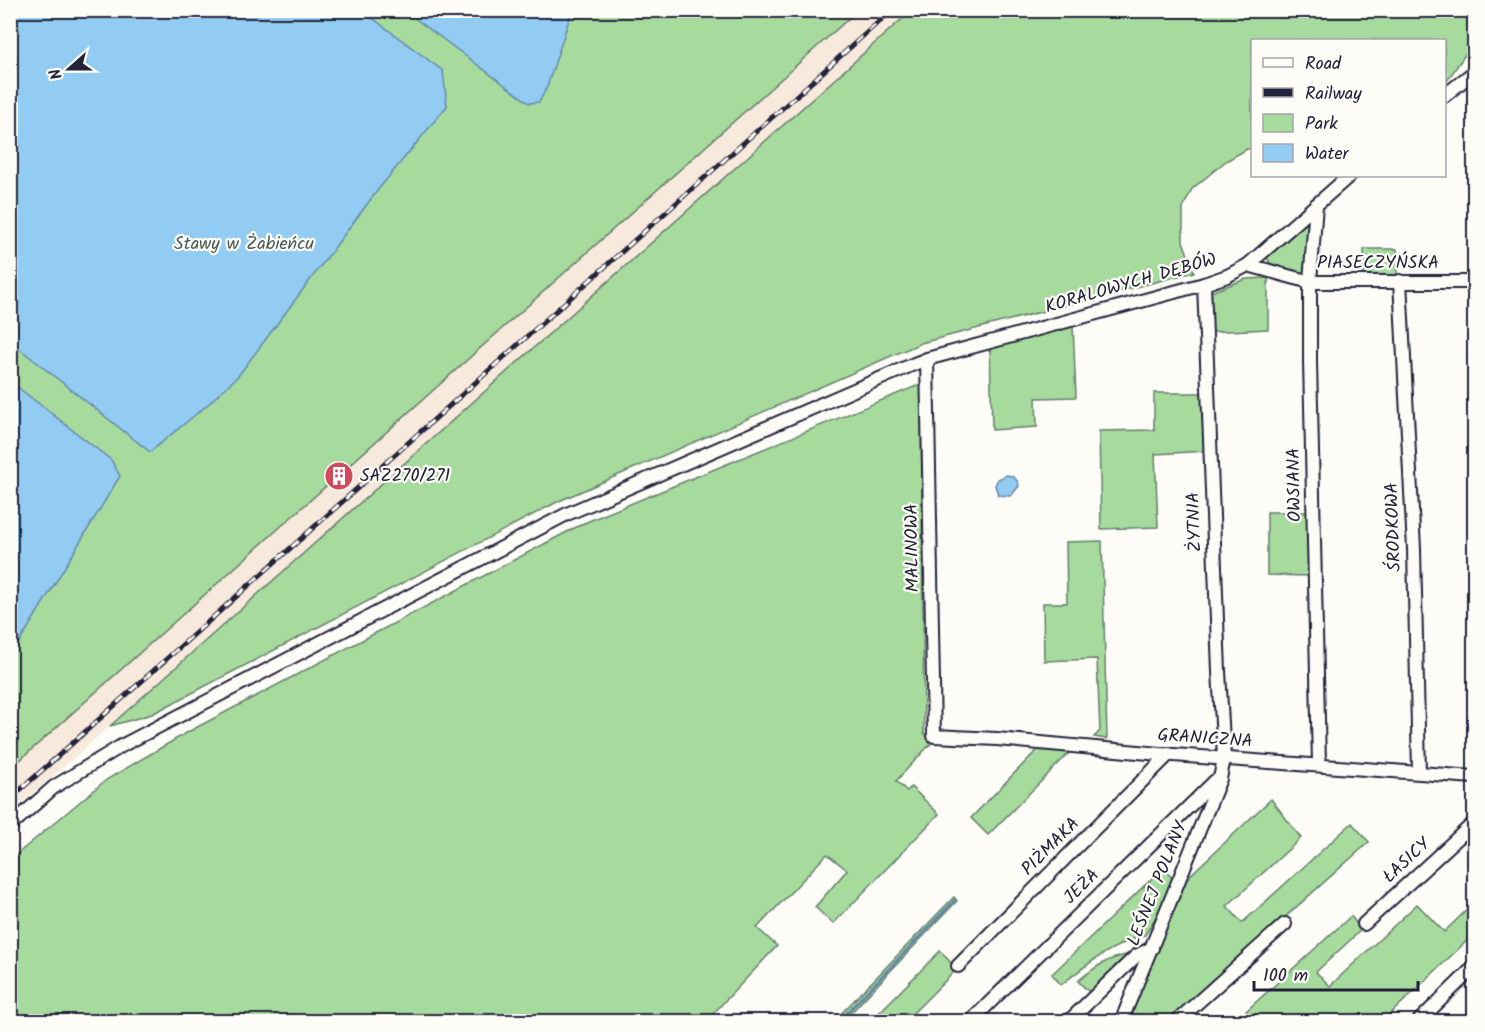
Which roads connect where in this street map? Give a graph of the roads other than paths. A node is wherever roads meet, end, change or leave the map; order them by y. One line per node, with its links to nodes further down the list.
1 (1474, 72): 2 (street)
2 (1446, 94)
3 (1348, 177): 4 (street, KORALOWYCH DĘBÓW)
4 (1316, 204): 5 (street, KORALOWYCH DĘBÓW); 7 (street, OWSIANA)
5 (1248, 265): 7 (street, PIASECZYŃSKA); 9 (street, KORALOWYCH DĘBÓW)
6 (1400, 281): 7 (street, PIASECZYŃSKA); 8 (street, PIASECZYŃSKA); 15 (street, ŚRODKOWA)
7 (1310, 282): 14 (street, OWSIANA)
8 (1474, 282)
9 (1204, 285): 10 (street, KORALOWYCH DĘBÓW); 13 (street, ŻYTNIA)
10 (927, 359): 11 (street, MALINOWA); 19 (street, KORALOWYCH DĘBÓW)
11 (934, 735): 12 (street, GRANICZNA)
12 (1169, 754): 13 (street, GRANICZNA); 23 (street, PIŻMAKA)
13 (1224, 758): 14 (street, GRANICZNA); 17 (street, LEŚNEJ POLANY)
14 (1319, 764): 15 (street, GRANICZNA)
15 (1419, 772): 16 (street, GRANICZNA)
16 (1474, 777)
17 (1220, 779): 22 (street, LEŚNEJ POLANY); 25 (street, JEŻA)
18 (1474, 823): 21 (street, ŁASICY)
19 (10, 826)
20 (1285, 924): 28 (street)
21 (1364, 924)
22 (1152, 948): 26 (street); 27 (street, LEŚNEJ POLANY)
23 (958, 966)
24 (1474, 967): 29 (street)
25 (970, 1022)
26 (1068, 1022)
27 (1121, 1022)
28 (1176, 1022)
29 (1419, 1022)

